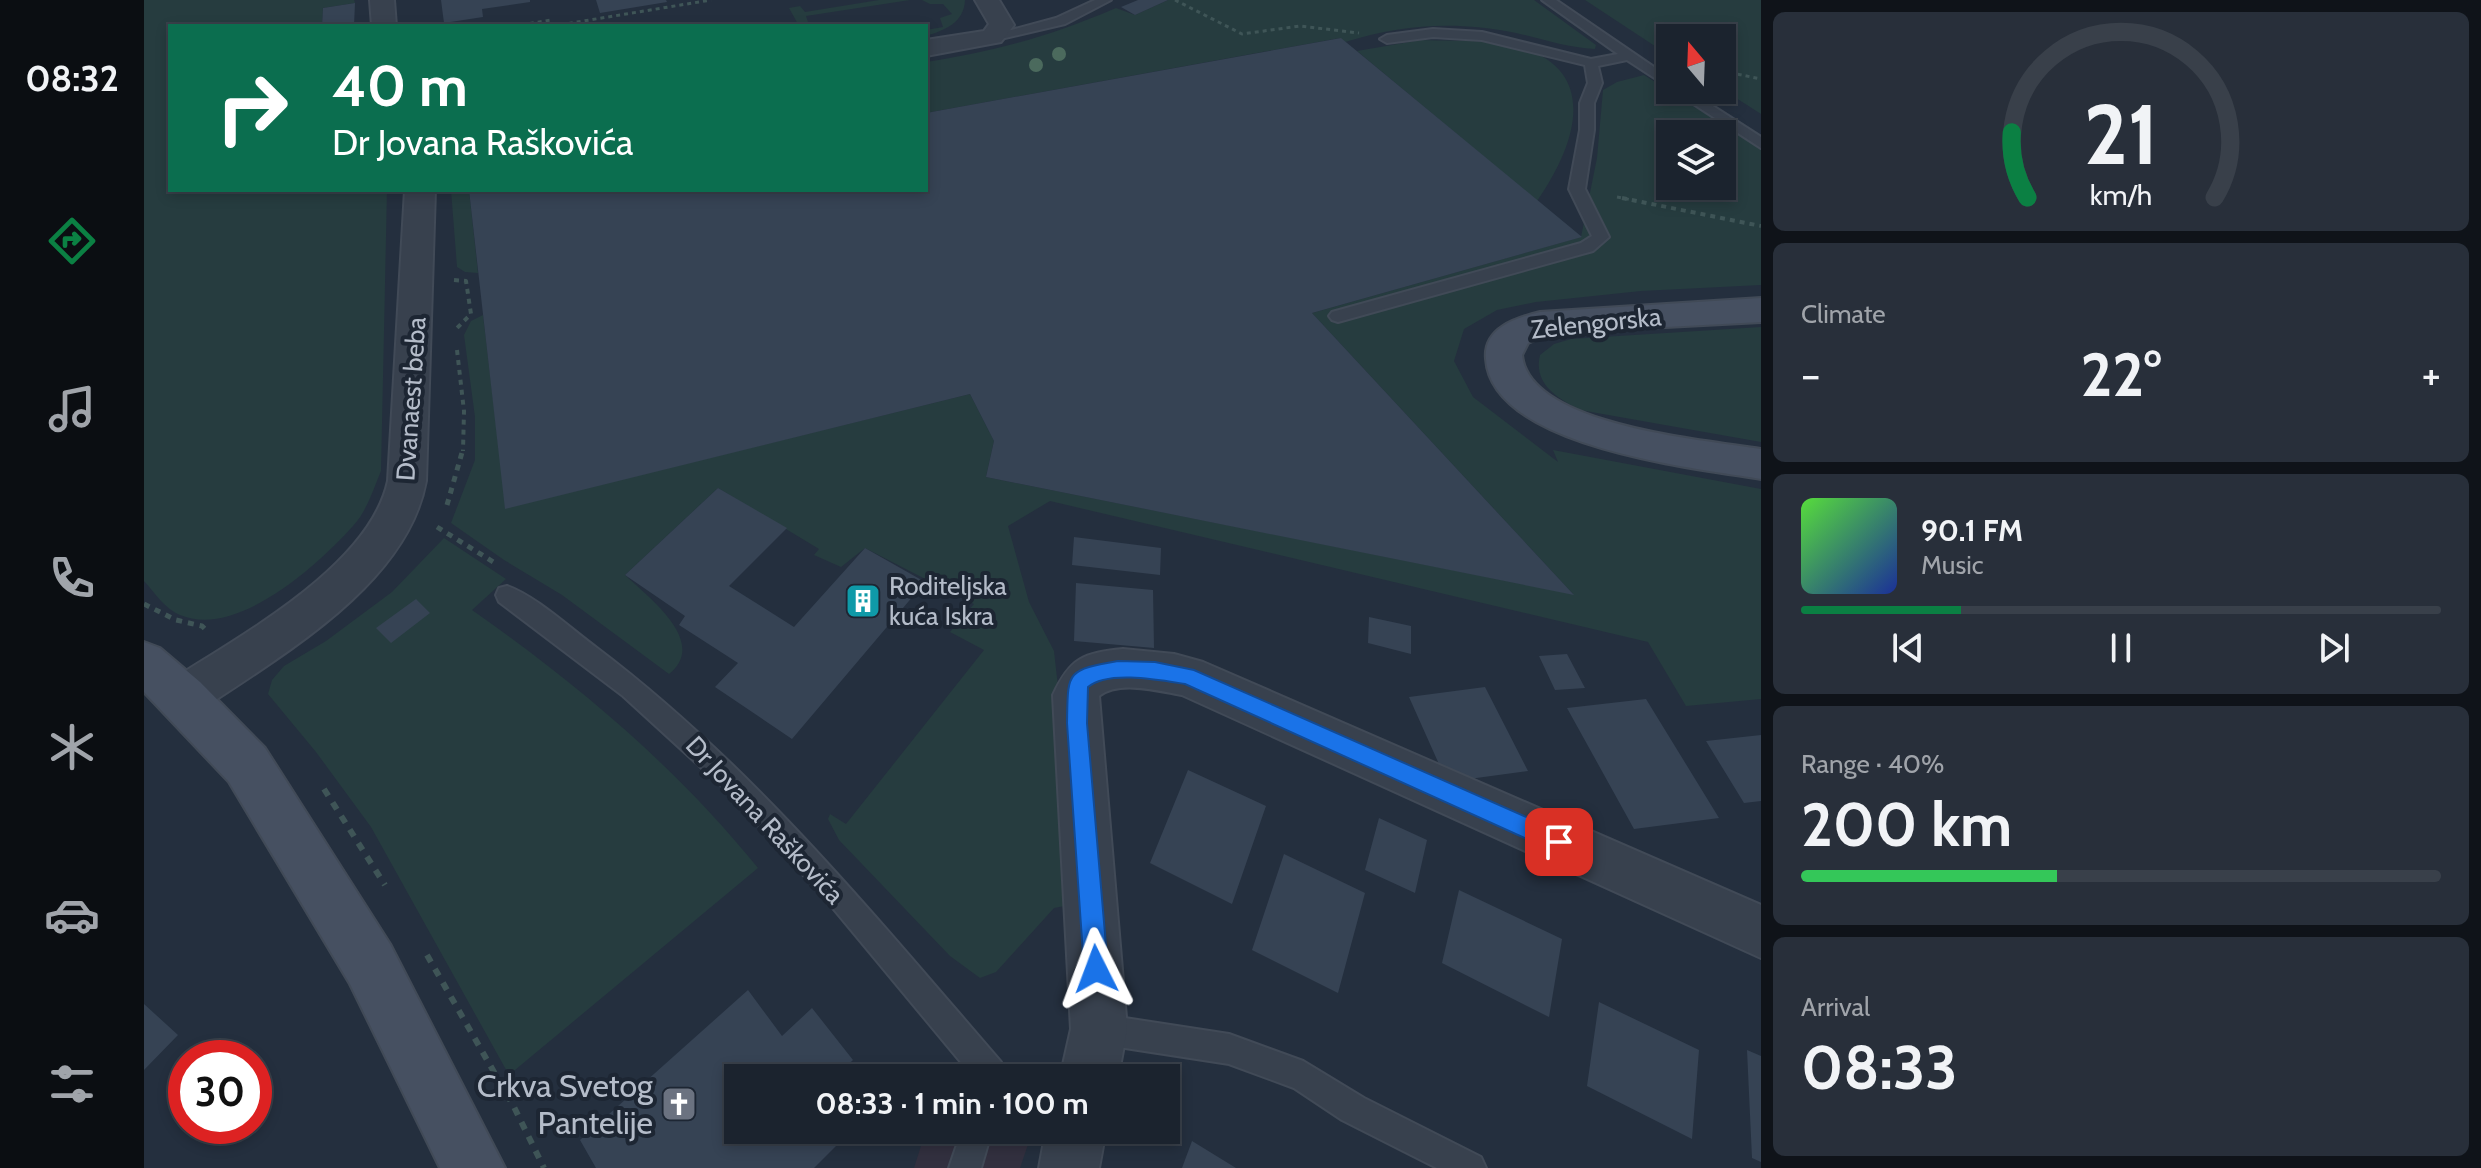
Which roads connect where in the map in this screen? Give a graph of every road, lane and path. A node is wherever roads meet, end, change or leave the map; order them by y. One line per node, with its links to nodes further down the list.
1 (382, 0): 7 (street)
2 (711, 0): 10 (path)
3 (987, 0): 11 (street)
4 (1105, 0): 11 (lane)
5 (1175, 0): 12 (path)
6 (1548, 0): 14 (lane)
7 (384, 24)
8 (526, 24): 9 (path)
9 (552, 24)
10 (565, 24)
11 (992, 37): 13 (street)
12 (1387, 39): 15 (lane)
13 (928, 48)
14 (1628, 56): 15 (lane); 17 (lane)
15 (1591, 63): 21 (lane)
16 (1736, 74): 18 (path)
17 (1656, 75)
18 (1761, 79)
19 (1700, 104): 20 (lane)
20 (1761, 144)
21 (1577, 189): 23 (path); 26 (lane)
22 (420, 192): 34 (street, Dvanaest beba)
23 (1761, 226)
24 (1761, 310): 27 (street, Zelengorska)
25 (471, 314): 28 (path)
26 (1338, 316)
27 (1761, 464)
28 (444, 511)
29 (441, 519): 30 (path)
30 (507, 595): 37 (lane, Dr Jovana Raškovića)
31 (214, 623): 32 (path)
32 (202, 626)
33 (144, 662): 34 (street)
34 (183, 697): 41 (street)
35 (1761, 932): 36 (street)
36 (1099, 1029): 38 (street); 44 (lane)
37 (982, 1064)
38 (1092, 1064)
39 (973, 1144): 42 (lane)
40 (1073, 1144): 43 (street)
41 (473, 1168)
42 (965, 1168)
43 (1069, 1168)
44 (1470, 1168)

